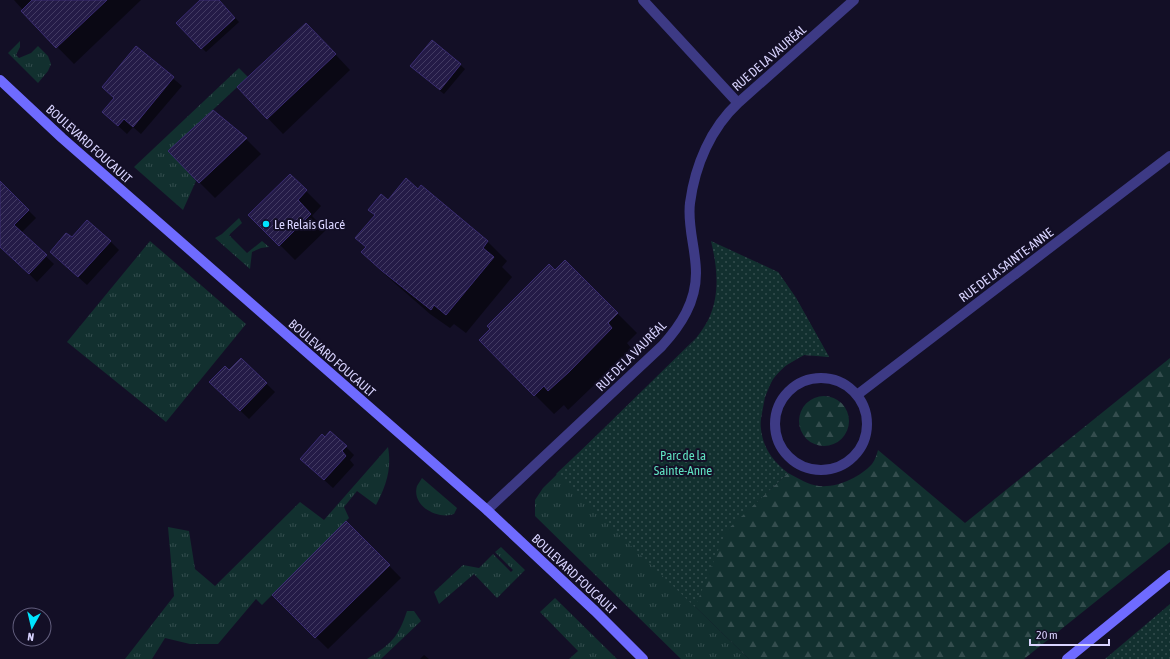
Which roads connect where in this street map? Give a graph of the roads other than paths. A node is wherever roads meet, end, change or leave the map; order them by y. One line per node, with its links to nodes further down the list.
1 (643, 0): 4 (street)
2 (854, 0): 4 (street, RUE DE LA VAURÉAL)
3 (0, 80): 7 (street, BOULEVARD FOUCAULT)
4 (738, 102): 7 (street, RUE DE LA VAURÉAL)
5 (1170, 156): 6 (street, RUE DE LA SAINTE-ANNE)
6 (857, 395): 6 (street)
7 (487, 510): 9 (street, BOULEVARD FOUCAULT)
8 (1170, 575): 10 (street)
9 (644, 659)
10 (1067, 659)

